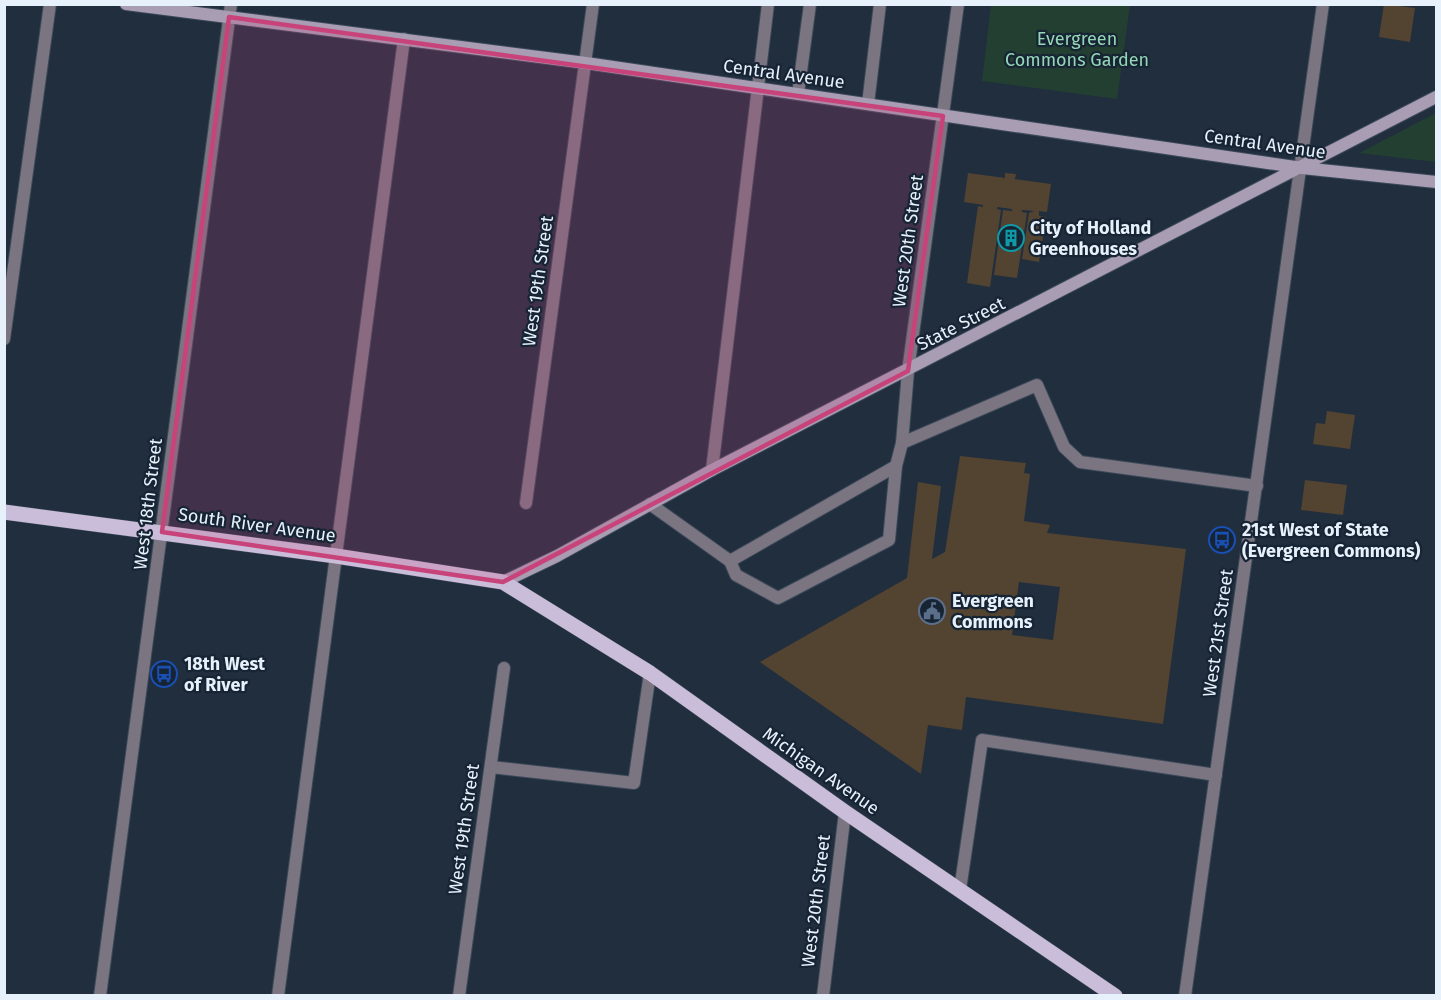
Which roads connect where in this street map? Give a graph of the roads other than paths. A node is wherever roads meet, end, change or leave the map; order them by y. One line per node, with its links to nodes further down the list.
1 (50, 4): 19 (street)
2 (126, 4): 9 (street, Central Avenue)
3 (593, 4): 11 (street, West 19th Street)
4 (768, 4): 12 (street)
5 (810, 4): 13 (street)
6 (880, 4): 15 (street)
7 (958, 4): 16 (street, West 20th Street)
8 (1323, 4): 17 (street, West 21st Street)
9 (230, 11): 10 (street, Central Avenue); 28 (street, West 18th Street)
10 (404, 39): 11 (street, Central Avenue); 29 (street)
11 (586, 63): 12 (street, Central Avenue); 25 (street, West 19th Street)
12 (756, 88): 13 (street, Central Avenue); 23 (street)
13 (798, 94): 15 (street, Central Avenue)
14 (1437, 98): 17 (street, State Street)
15 (868, 104): 16 (street, Central Avenue)
16 (943, 116): 17 (street, Central Avenue); 20 (street, West 20th Street)
17 (1302, 168): 18 (street, Central Avenue); 20 (street, State Street); 24 (street, West 21st Street)
18 (1437, 182)
19 (4, 339)
20 (908, 371): 21 (street, West 20th Street); 23 (street, State Street)
21 (902, 442): 22 (street, West 20th Street); 24 (street)
22 (896, 466): 30 (street); 30 (street, West 20th Street)
23 (712, 470): 26 (street, State Street)
24 (1257, 486): 35 (street, West 21st Street)
25 (526, 503)
26 (650, 504): 30 (street); 31 (street, State Street)
27 (4, 512): 28 (main road, South River Avenue)
28 (162, 532): 29 (main road, South River Avenue); 38 (street, West 18th Street)
29 (336, 556): 31 (main road, South River Avenue); 39 (street)
30 (730, 561)
31 (503, 582): 33 (main road, Michigan Avenue)
32 (504, 668): 34 (street, West 19th Street)
33 (650, 674): 34 (street); 36 (main road, Michigan Avenue)
34 (491, 767): 40 (street, West 19th Street)
35 (1216, 775): 37 (street); 43 (street, West 21st Street)
36 (845, 812): 37 (main road, Michigan Avenue); 41 (street, West 20th Street)
37 (960, 890): 42 (main road, Michigan Avenue)
38 (100, 996)
39 (278, 996)
40 (459, 996)
41 (823, 996)
42 (1114, 996)
43 (1185, 996)

